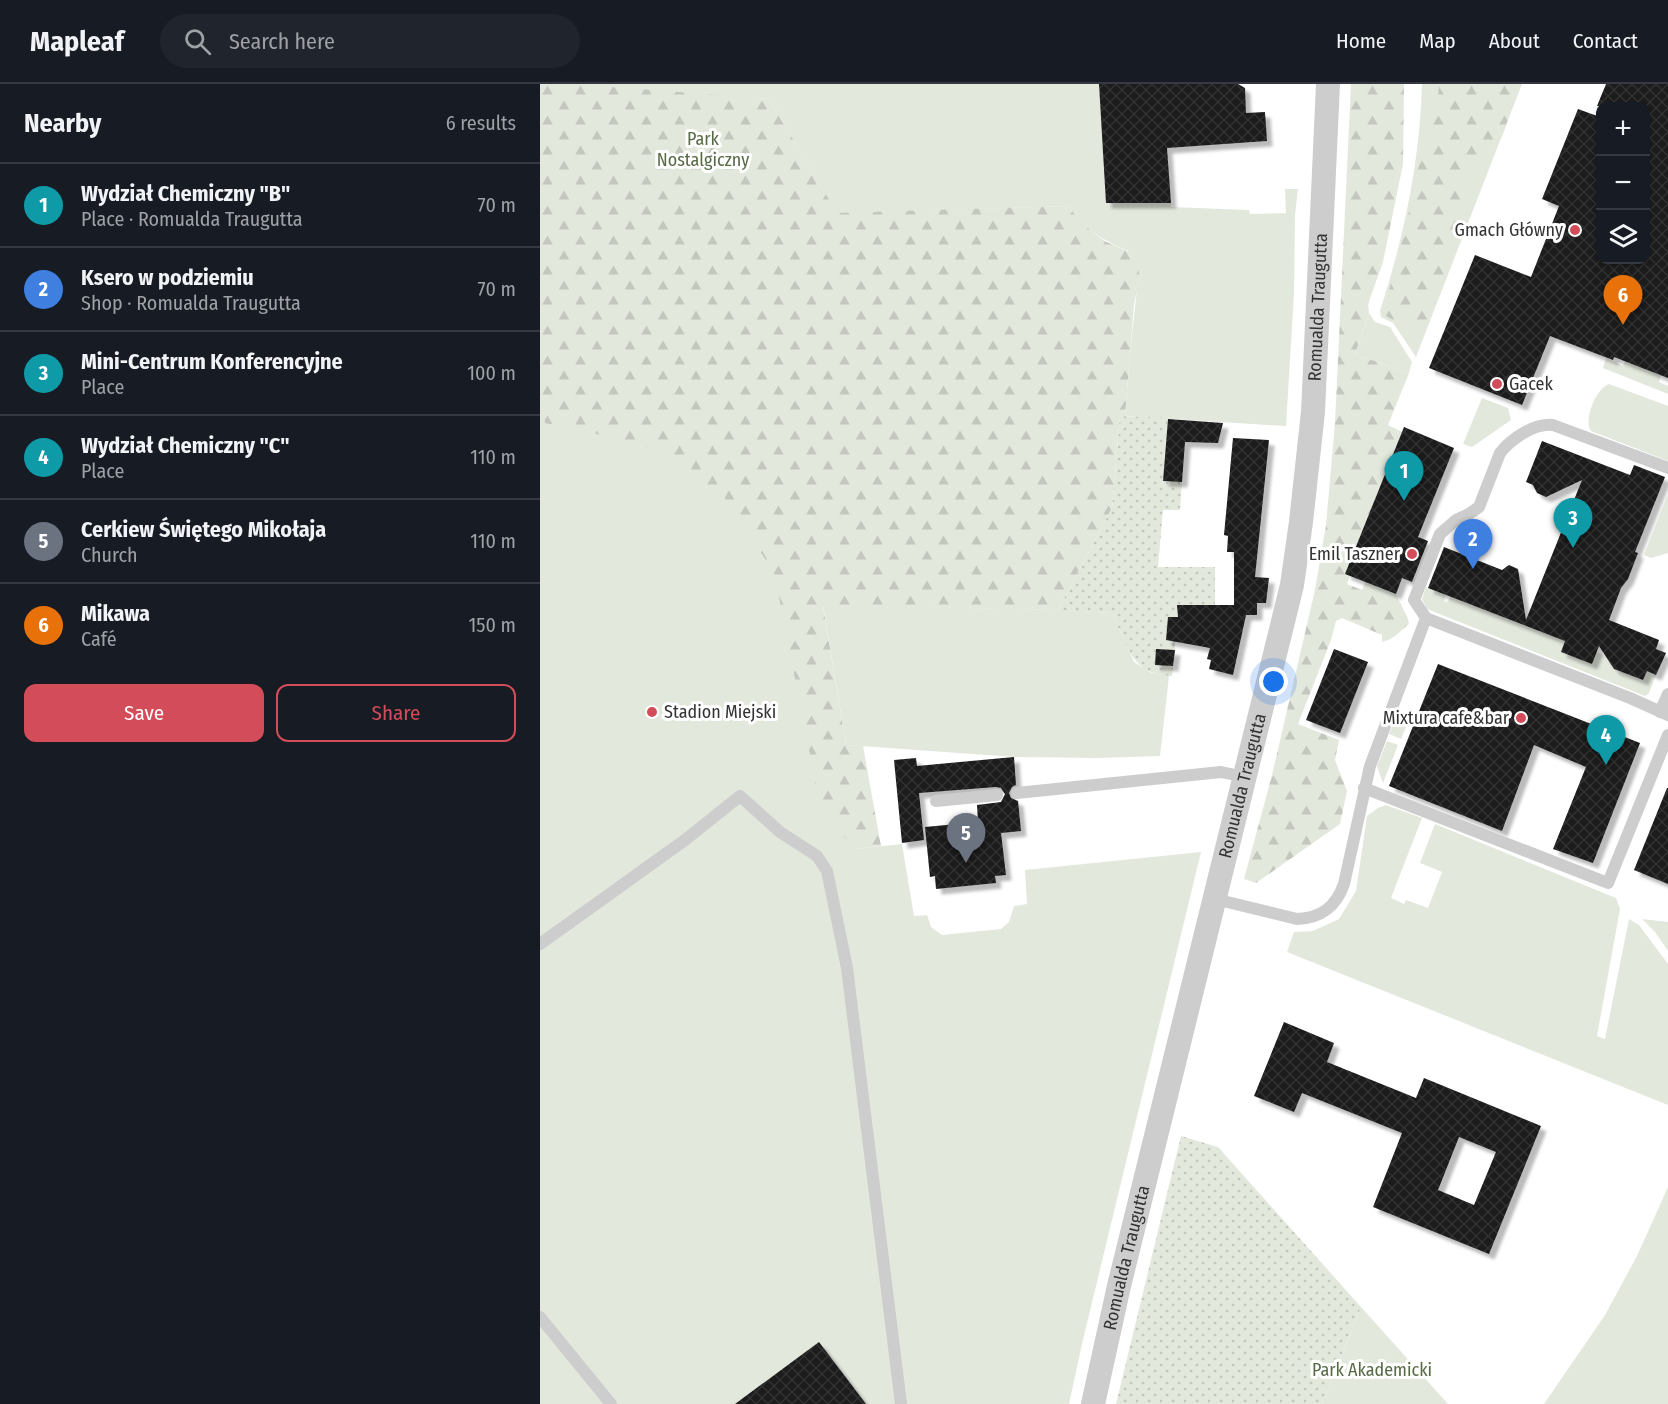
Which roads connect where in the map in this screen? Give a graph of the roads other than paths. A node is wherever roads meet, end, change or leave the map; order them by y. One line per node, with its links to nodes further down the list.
1 (1328, 84): 7 (street, Romualda Traugutta)
2 (1668, 468): 3 (lane)
3 (1426, 618): 5 (lane); 8 (lane)
4 (1668, 694): 5 (lane)
5 (1664, 714)
6 (1668, 735): 8 (lane)
7 (1245, 777): 9 (lane); 12 (street, Romualda Traugutta)
8 (1364, 788): 12 (lane)
9 (1017, 793)
10 (997, 795): 11 (lane)
11 (936, 801)
12 (1215, 899): 17 (street, Romualda Traugutta)
13 (540, 944): 16 (lane)
14 (540, 1317): 15 (lane)
15 (611, 1404)
16 (901, 1404)
17 (1093, 1404)

